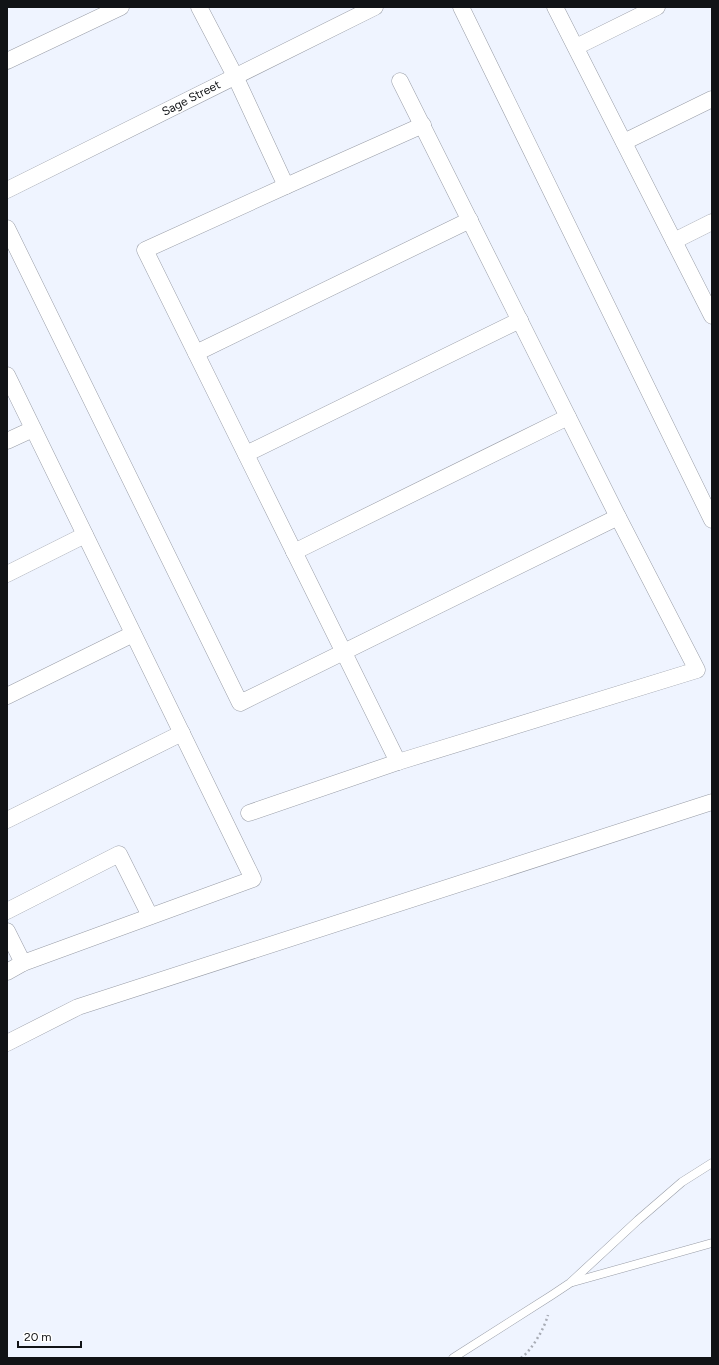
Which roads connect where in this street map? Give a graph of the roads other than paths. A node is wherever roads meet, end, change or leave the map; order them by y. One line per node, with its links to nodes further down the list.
1 (121, 7): 9 (street)
2 (199, 7): 10 (street)
3 (375, 7): 7 (street, Sage Street)
4 (461, 7): 30 (street)
5 (555, 7): 8 (street)
6 (657, 7): 8 (street)
7 (350, 13): 10 (street, Sage Street)
8 (576, 47): 14 (street)
9 (7, 61)
10 (235, 76): 15 (street); 16 (street, Sage Street)
11 (400, 81): 13 (street)
12 (712, 99): 14 (street)
13 (423, 126): 15 (street); 17 (street)
14 (624, 142): 20 (street)
15 (286, 186): 23 (street)
16 (7, 190)
17 (470, 220): 22 (street); 23 (street)
18 (712, 222): 20 (street)
19 (7, 228): 35 (street)
20 (674, 241): 21 (street)
21 (712, 316)
22 (520, 320): 25 (street); 28 (street)
23 (196, 353): 28 (street)
24 (7, 375): 26 (street)
25 (568, 417): 29 (street); 32 (street)
26 (33, 429): 27 (street); 31 (street)
27 (7, 442)
28 (246, 454): 32 (street)
29 (618, 517): 35 (street); 38 (street)
30 (712, 520)
31 (85, 535): 33 (street); 34 (street)
32 (294, 552): 35 (street)
33 (7, 574)
34 (133, 634): 36 (street); 37 (street)
35 (344, 652): 38 (street)
36 (7, 696)
37 (182, 733): 41 (street); 43 (street)
38 (398, 762): 40 (street)
39 (712, 802): 47 (street)
40 (249, 813)
41 (7, 820)
42 (7, 911): 43 (street)
43 (150, 916): 45 (street)
44 (7, 931): 45 (street)
45 (23, 963): 46 (street)
46 (7, 972)
47 (7, 1043)
48 (712, 1163): 50 (lane)
49 (712, 1243): 50 (lane)
50 (570, 1282): 51 (lane)
51 (453, 1358)

